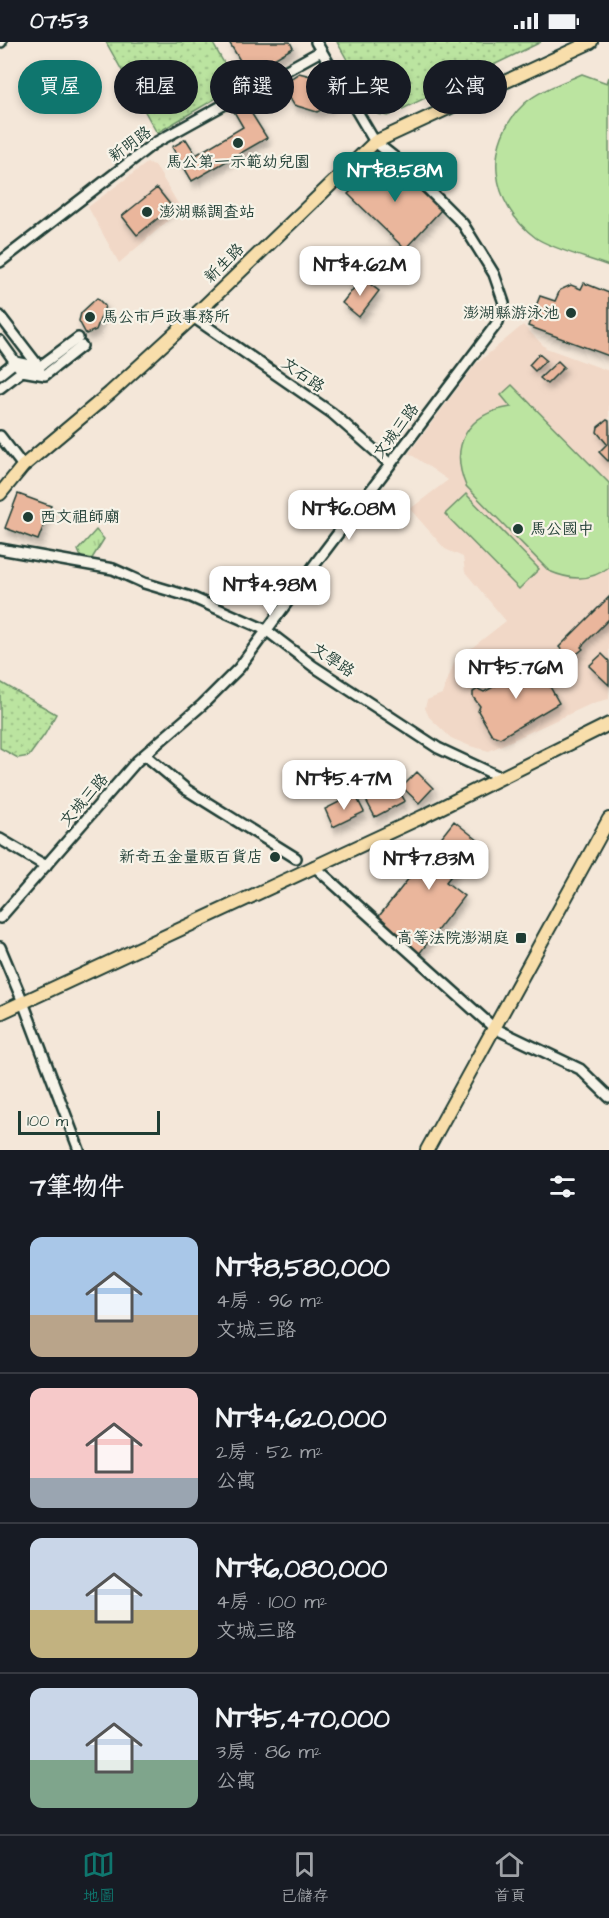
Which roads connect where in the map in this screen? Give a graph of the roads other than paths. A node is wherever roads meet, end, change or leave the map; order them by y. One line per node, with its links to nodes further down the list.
1 (591, 42): 3 (main road, 新生路)
2 (319, 46): 3 (street); 4 (street, 新明路)
3 (375, 142): 6 (main road, 新生路); 15 (street, 文城三路)
4 (0, 262)
5 (0, 316): 11 (street)
6 (193, 317): 15 (street, 文石路); 16 (main road, 新生路)
7 (0, 342): 9 (street)
8 (80, 342): 11 (street)
9 (15, 362): 10 (street); 11 (street); 12 (street)
10 (22, 371): 11 (street); 13 (street)
11 (42, 371)
12 (0, 374)
13 (0, 388)
14 (0, 436): 16 (street)
15 (390, 464): 19 (street, 文城三路)
16 (23, 466): 17 (main road, 新生路)
17 (0, 494)
18 (0, 549): 19 (street, 文學路)
19 (266, 630): 21 (street, 文城三路); 22 (street, 文學路)
20 (608, 725): 22 (main road)
21 (145, 755): 25 (street); 26 (street, 文城三路)
22 (502, 778): 27 (main road)
23 (609, 819): 32 (main road)
24 (0, 839): 26 (street)
25 (296, 858)
26 (46, 866): 28 (street, 文城三路)
27 (314, 866): 30 (main road); 32 (street)
28 (0, 918)
29 (0, 946): 30 (street)
30 (23, 1002): 31 (main road); 34 (street)
31 (0, 1013)
32 (494, 1028): 33 (street); 35 (main road)
33 (609, 1097)
34 (79, 1150)
35 (427, 1150)

